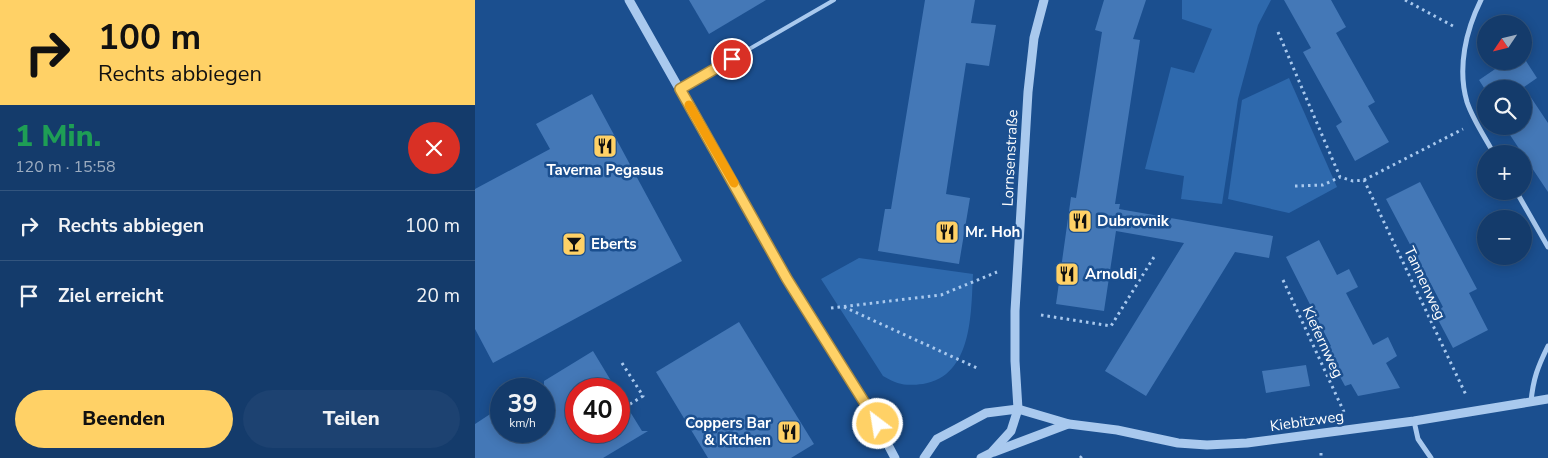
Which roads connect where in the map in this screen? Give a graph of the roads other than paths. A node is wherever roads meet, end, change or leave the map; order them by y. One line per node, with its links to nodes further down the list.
1 (629, 0): 5 (street)
2 (834, 0): 5 (lane)
3 (1044, 0): 12 (street, Lornsenstraße)
4 (1481, 0): 6 (street)
5 (680, 89): 16 (street)
6 (1489, 145)
7 (1521, 200): 8 (street)
8 (1548, 247)
9 (1548, 346): 11 (street)
10 (1548, 399): 11 (street, Kiebitzweg)
11 (1531, 402): 13 (street, Kiebitzweg)
12 (1018, 409): 14 (street, Kiebitzweg); 15 (street, Lornsenstraße); 17 (street)
13 (1414, 421): 14 (street, Kiebitzweg); 19 (street)
14 (1069, 424): 15 (street, Kiebitzweg)
15 (991, 453): 18 (street, Lornsenstraße)
16 (895, 458)
17 (924, 458)
18 (981, 458)
19 (1431, 458)

